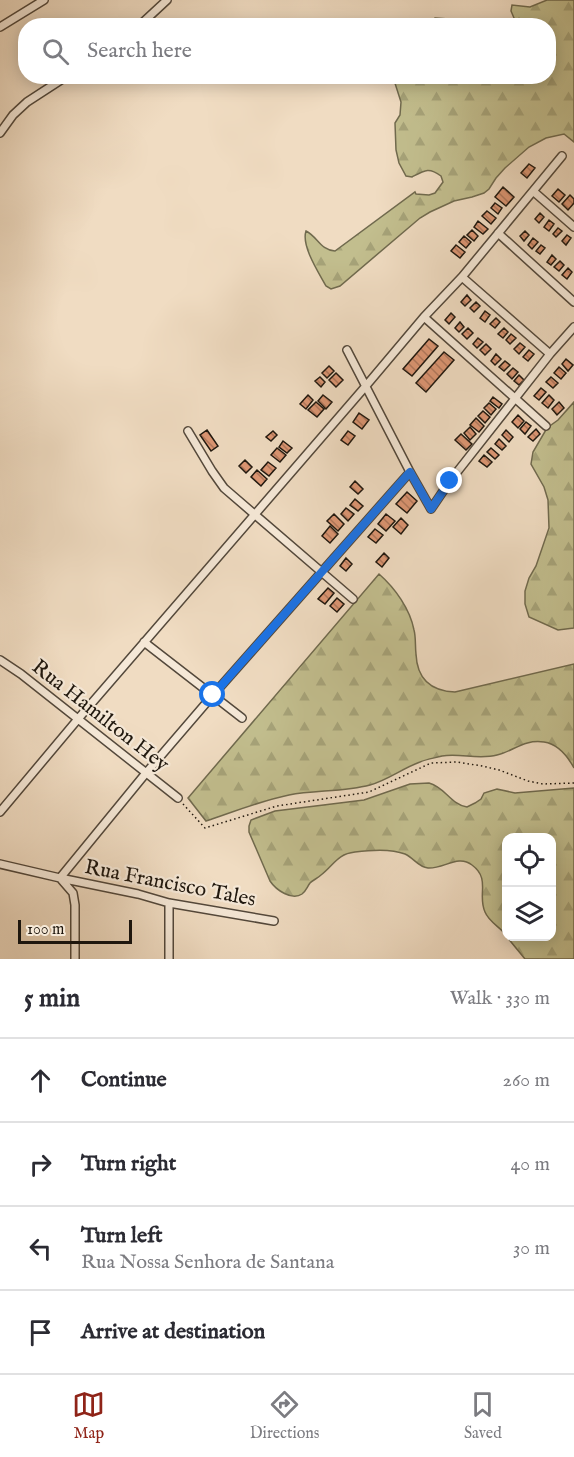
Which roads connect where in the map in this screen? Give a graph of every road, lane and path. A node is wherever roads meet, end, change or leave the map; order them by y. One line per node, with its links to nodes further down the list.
1 (44, 0): 4 (street)
2 (167, 0): 3 (street)
3 (148, 18)
4 (0, 27)
5 (55, 84): 6 (street)
6 (0, 133)
7 (562, 156): 8 (street)
8 (533, 192): 9 (street); 10 (street)
9 (574, 226)
10 (498, 233): 11 (street); 12 (street)
11 (462, 277): 13 (street); 16 (street)
12 (574, 302)
13 (424, 317): 17 (street); 18 (street)
14 (574, 327): 16 (street)
15 (347, 350): 17 (street)
16 (550, 354): 18 (street)
17 (365, 387): 21 (street); 22 (street)
18 (515, 399): 19 (street); 21 (street)
19 (546, 426)
20 (188, 431): 22 (street)
21 (410, 472): 23 (street)
22 (255, 513): 23 (street); 25 (street)
23 (321, 572): 24 (street); 27 (street)
24 (353, 599)
25 (144, 642): 27 (street); 28 (street)
26 (0, 660): 28 (street, Rua Hamilton Hey)
27 (213, 695): 29 (street); 30 (street)
28 (78, 718): 30 (street, Rua Hamilton Hey); 33 (street)
29 (242, 718)
30 (146, 773): 32 (street, Rua Hamilton Hey); 35 (street)
31 (574, 783): 32 (path)
32 (178, 798)
33 (0, 812)
34 (0, 864): 35 (street, Rua Francisco Tales)
35 (60, 878): 36 (street, Rua Francisco Tales); 38 (street)
36 (169, 903): 37 (street, Rua Francisco Tales); 39 (street)
37 (274, 921)
38 (75, 959)
39 (169, 959)

